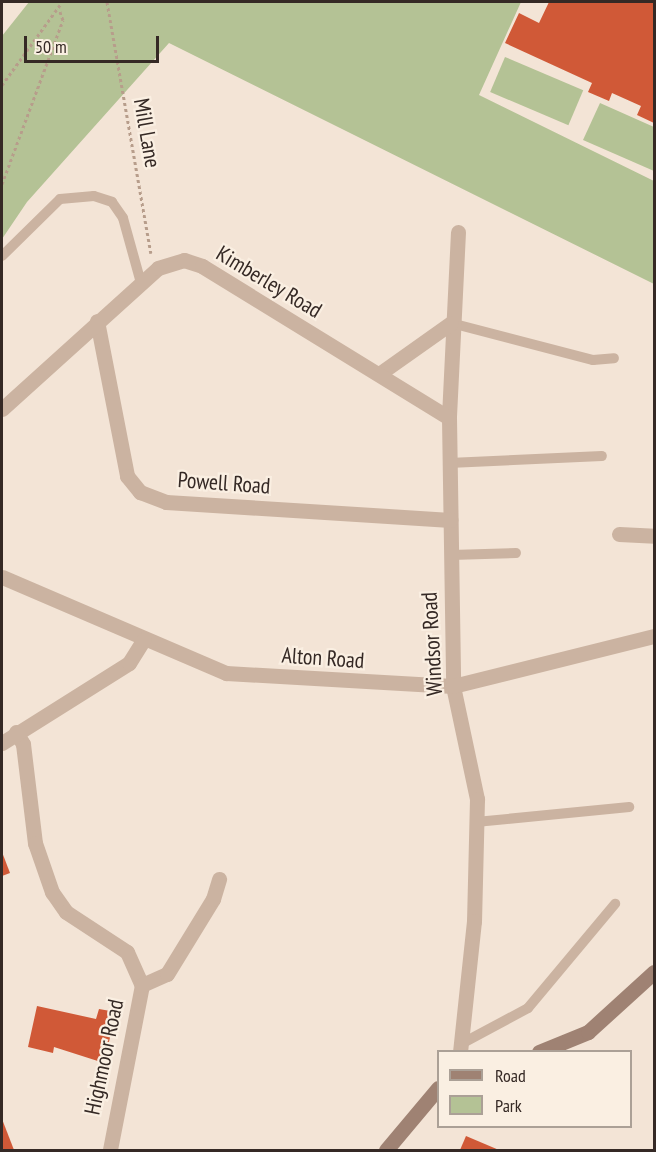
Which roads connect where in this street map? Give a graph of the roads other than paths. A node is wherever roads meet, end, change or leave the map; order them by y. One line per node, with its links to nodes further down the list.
1 (458, 232): 5 (street, Windsor Road)
2 (2, 256): 3 (lane)
3 (141, 283): 4 (street, Kimberley Road); 7 (street, Kimberley Road)
4 (97, 321): 8 (street, Kimberley Road); 12 (street, Powell Road)
5 (451, 323): 6 (lane); 7 (street); 9 (street, Windsor Road)
6 (614, 358)
7 (379, 374): 9 (street, Kimberley Road)
8 (2, 409)
9 (449, 418): 11 (street, Windsor Road)
10 (602, 456): 11 (lane)
11 (449, 463): 12 (street, Windsor Road)
12 (450, 520): 16 (street, Windsor Road)
13 (619, 534): 14 (street)
14 (654, 536)
15 (516, 553): 16 (lane)
16 (451, 555): 20 (street, Windsor Road)
17 (2, 578): 19 (street, Alton Road)
18 (654, 636): 20 (street, Alton Road)
19 (144, 639): 20 (street, Alton Road); 21 (street)
20 (453, 686): 24 (street, Windsor Road)
21 (16, 732): 22 (street); 28 (street, Highmoor Road)
22 (2, 743)
23 (629, 807): 24 (lane)
24 (476, 822): 29 (street, Windsor Road)
25 (219, 879): 28 (street)
26 (615, 904): 29 (lane)
27 (654, 972): 30 (street)
28 (142, 985): 33 (street, Highmoor Road)
29 (461, 1048)
30 (544, 1050)
31 (437, 1089): 32 (street)
32 (398, 1145): 34 (street)
33 (110, 1150)
34 (386, 1150)

